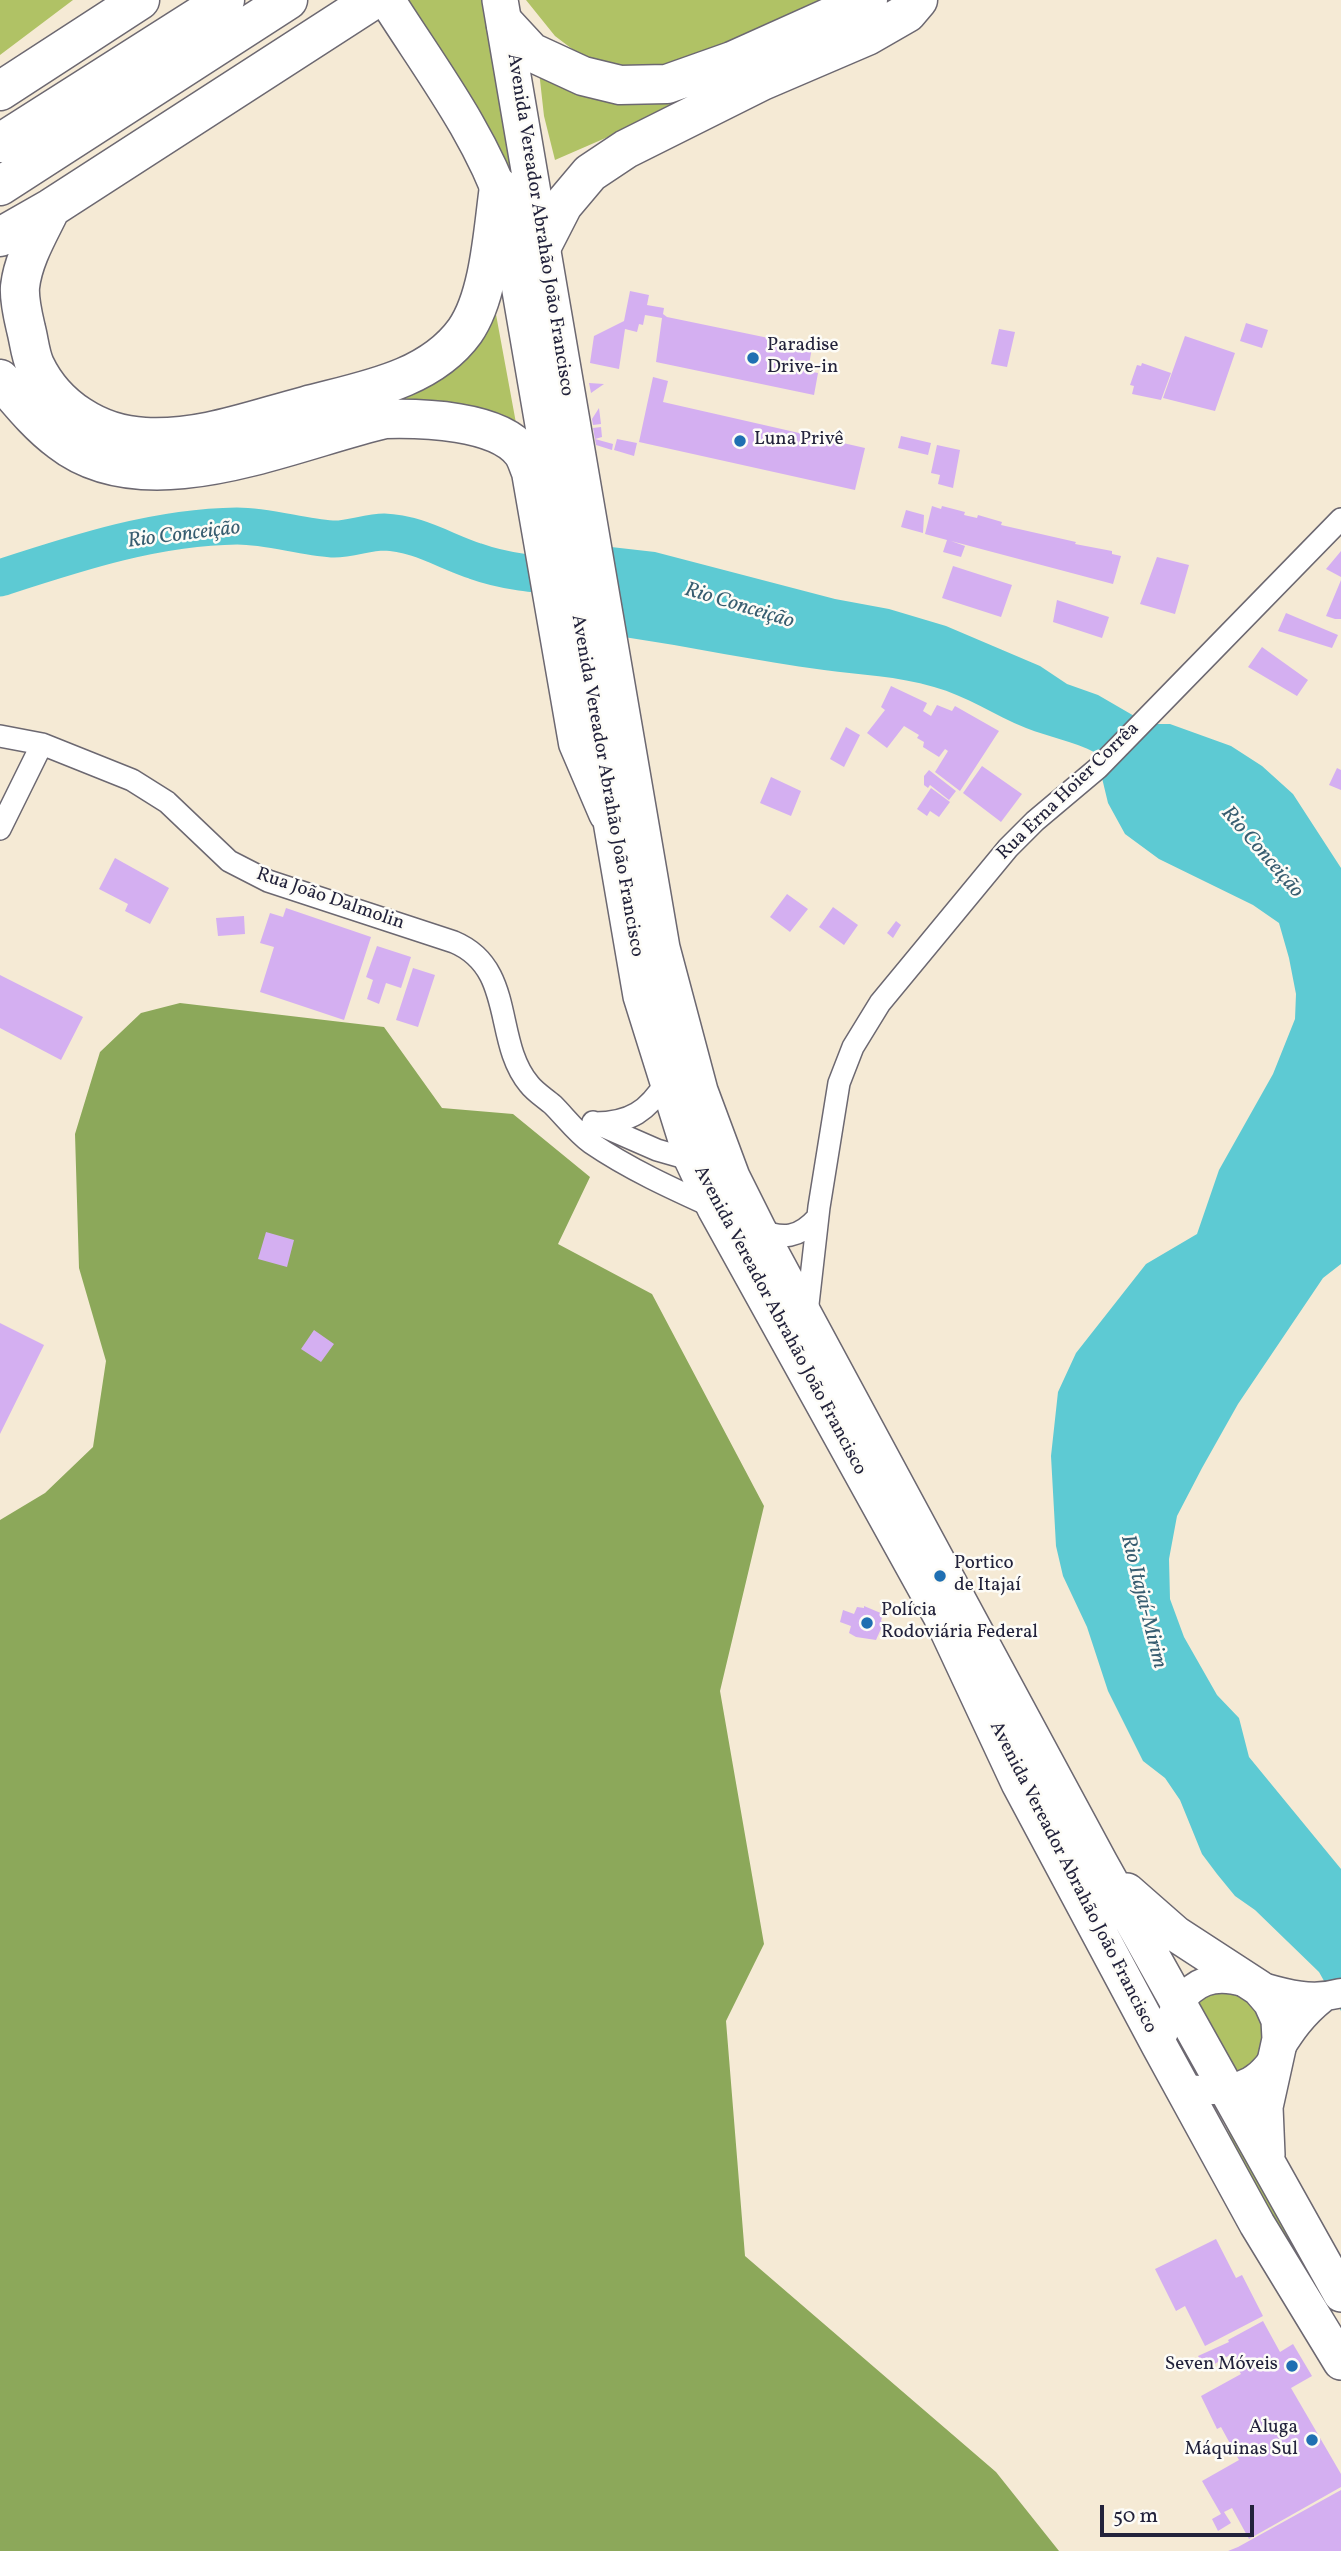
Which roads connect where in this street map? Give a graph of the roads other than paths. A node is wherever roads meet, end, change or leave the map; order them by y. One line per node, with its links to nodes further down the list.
1 (139, 0): 9 (highway)
2 (225, 0): 10 (highway)
3 (288, 0): 10 (highway)
4 (373, 0): 14 (highway)
5 (387, 0): 13 (main road, Avenida Vereador Abrahão João Francisco)
6 (868, 0): 8 (highway)
7 (918, 0): 16 (highway)
8 (503, 12): 16 (main road, Avenida Vereador Abrahão João Francisco)
9 (2, 89)
10 (116, 89): 11 (highway); 12 (highway)
11 (0, 143)
12 (0, 186)
13 (499, 187): 14 (highway); 18 (main road, Avenida Vereador Abrahão João Francisco)
14 (51, 208): 15 (highway)
15 (0, 237)
16 (542, 246): 18 (main road, Avenida Vereador Abrahão João Francisco)
17 (0, 379): 18 (highway)
18 (562, 515): 20 (highway)
19 (1341, 519): 31 (street, Rua Erna Hoier Corrêa)
20 (590, 678): 23 (highway); 29 (main road, Avenida Vereador Abrahão João Francisco)
21 (0, 736): 22 (street, Rua João Dalmolin)
22 (42, 744): 24 (street); 26 (street, Rua João Dalmolin)
23 (608, 813): 25 (main road, Avenida Vereador Abrahão João Francisco)
24 (0, 830)
25 (666, 1082): 27 (street, Rua João Dalmolin); 28 (main road, Avenida Vereador Abrahão João Francisco)
26 (554, 1107): 27 (street, Rua João Dalmolin); 30 (street, Rua João Dalmolin)
27 (593, 1122): 28 (street, Rua João Dalmolin)
28 (692, 1159): 29 (street, Rua João Dalmolin); 30 (main road, Avenida Vereador Abrahão João Francisco)
29 (732, 1177): 32 (main road, Avenida Vereador Abrahão João Francisco)
30 (715, 1208): 38 (main road, Avenida Vereador Abrahão João Francisco)
31 (817, 1217): 32 (street); 33 (street, Rua Erna Hoier Corrêa)
32 (758, 1229): 33 (main road, Avenida Vereador Abrahão João Francisco)
33 (807, 1322): 34 (main road, Avenida Vereador Abrahão João Francisco)
34 (1100, 1863): 35 (main road); 37 (main road, Avenida Vereador Abrahão João Francisco)
35 (1251, 1983): 36 (street); 37 (street); 39 (main road)
36 (1334, 1995): 39 (street)
37 (1179, 2004): 38 (street); 41 (main road, Avenida Vereador Abrahão João Francisco)
38 (1159, 2045): 40 (main road, Avenida Vereador Abrahão João Francisco)
39 (1279, 2050): 41 (street); 42 (main road)
40 (1184, 2090): 41 (street); 44 (main road, Avenida Vereador Abrahão João Francisco)
41 (1229, 2091): 42 (main road, Avenida Vereador Abrahão João Francisco)
42 (1269, 2165): 43 (main road, Avenida Vereador Abrahão João Francisco)
43 (1341, 2294)
44 (1341, 2362)

